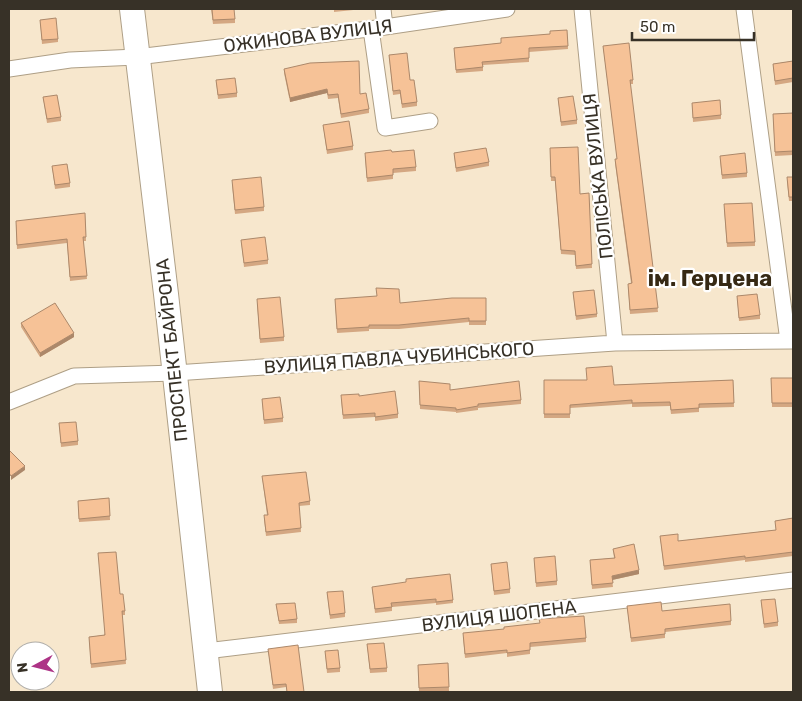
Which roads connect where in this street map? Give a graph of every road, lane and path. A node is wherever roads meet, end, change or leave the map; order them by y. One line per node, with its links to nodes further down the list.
1 (132, 9): 7 (main road, ПРОСПЕКТ БАЙРОНА)
2 (383, 9): 6 (street)
3 (507, 9): 6 (street, ОЖИНОВА ВУЛИЦЯ)
4 (582, 9): 11 (street, ПОЛІСЬКА ВУЛИЦЯ)
5 (744, 9): 10 (street)
6 (378, 28): 7 (street, ОЖИНОВА ВУЛИЦЯ); 9 (street)
7 (137, 56): 8 (street, ОЖИНОВА ВУЛИЦЯ); 12 (main road, ПРОСПЕКТ БАЙРОНА)
8 (9, 69)
9 (430, 121)
10 (791, 341): 11 (street, ВУЛИЦЯ ПАВЛА ЧУБИНСЬКОГО)
11 (615, 343): 12 (street, ВУЛИЦЯ ПАВЛА ЧУБИНСЬКОГО)
12 (175, 373): 13 (street, ВУЛИЦЯ ПАВЛА ЧУБИНСЬКОГО); 15 (main road, ПРОСПЕКТ БАЙРОНА)
13 (9, 402)
14 (793, 580): 15 (street, ВУЛИЦЯ ШОПЕНА)
15 (206, 651): 16 (main road, ПРОСПЕКТ БАЙРОНА)
16 (210, 692)

